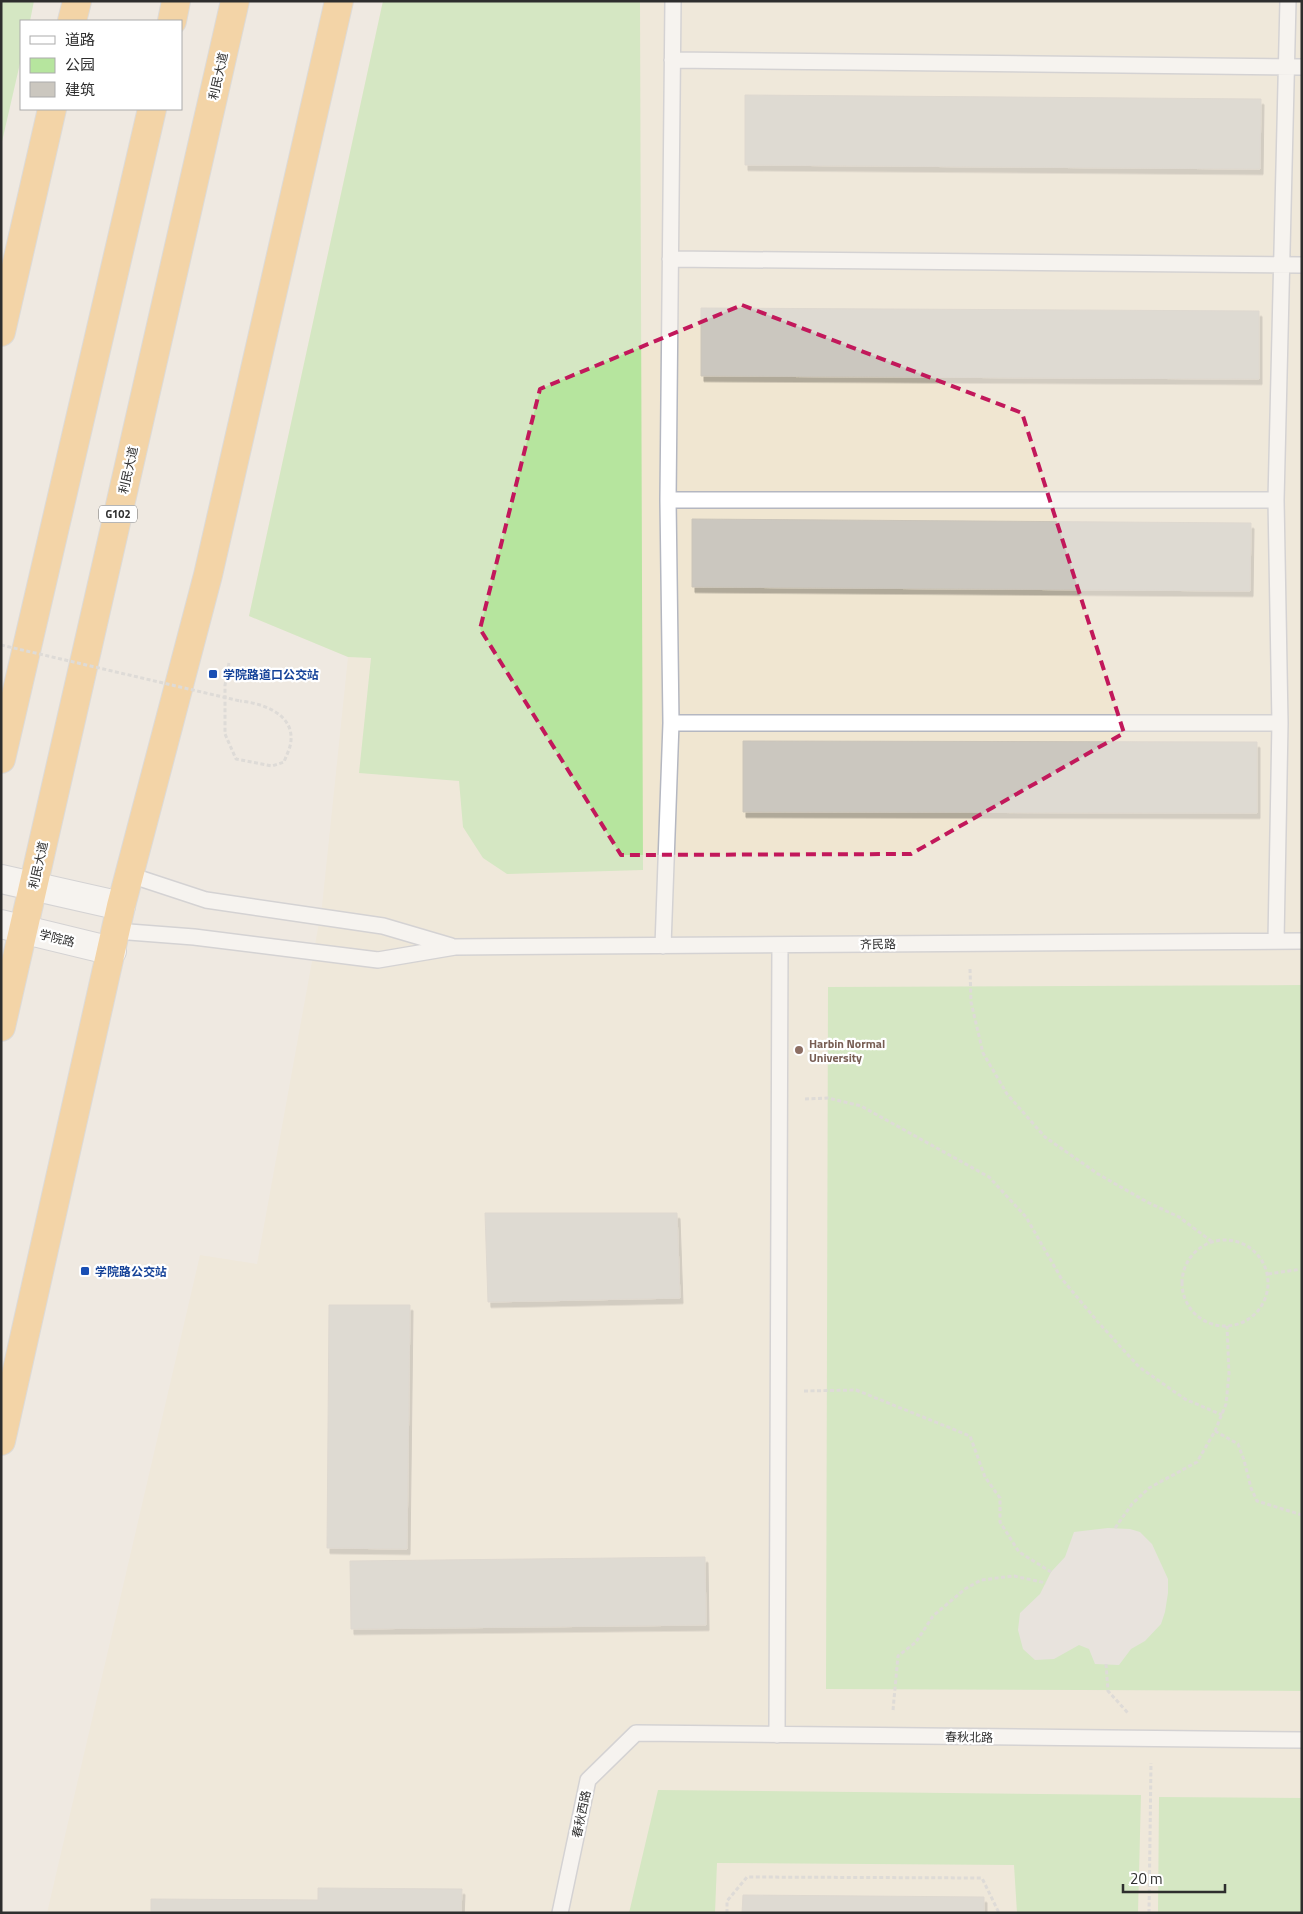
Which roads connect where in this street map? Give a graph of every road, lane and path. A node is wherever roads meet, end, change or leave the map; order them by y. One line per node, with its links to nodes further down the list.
1 (77, 1): 7 (highway)
2 (176, 1): 8 (highway)
3 (235, 1): 26 (highway, 利民大道 / G102)
4 (339, 1): 24 (highway)
5 (673, 1): 9 (lane)
6 (1288, 1): 10 (lane)
7 (72, 20)
8 (172, 20)
9 (672, 60): 10 (lane); 13 (lane)
10 (1294, 67): 14 (lane)
11 (52, 110): 16 (highway)
12 (152, 110): 23 (highway)
13 (670, 259): 14 (lane); 17 (lane)
14 (1282, 264): 15 (lane); 18 (lane)
15 (1302, 264)
16 (1, 332)
17 (668, 500): 18 (lane); 21 (lane)
18 (1276, 500): 22 (lane)
19 (1, 645): 20 (path, bridge)
20 (229, 663)
21 (671, 723): 22 (lane); 33 (lane)
22 (1280, 723): 29 (lane)
23 (1, 759)
24 (130, 875): 28 (highway); 34 (lane)
25 (1, 880): 26 (main road)
26 (33, 886): 27 (highway, 利民大道 / G102); 28 (main road)
27 (12, 927): 28 (main road, 学院路); 35 (highway, 利民大道 / G102)
28 (116, 930): 34 (lane); 44 (highway)
29 (1276, 941): 30 (lane, 齐民路); 31 (lane, 齐民路)
30 (1302, 941)
31 (968, 944): 32 (lane, 齐民路); 37 (path)
32 (780, 945): 33 (lane, 齐民路); 36 (lane)
33 (663, 946): 34 (lane, 齐民路)
34 (455, 948)
35 (1, 1027)
36 (779, 1101): 41 (lane); 42 (path)
37 (1211, 1241): 39 (path); 40 (path)
38 (1302, 1269): 39 (path)
39 (1268, 1274): 40 (path)
40 (1227, 1326): 42 (path)
41 (778, 1392): 47 (path); 51 (lane)
42 (1222, 1415): 43 (path)
43 (1215, 1431): 45 (path); 46 (path)
44 (1, 1441)
45 (1302, 1515)
46 (1115, 1528)
47 (1051, 1572)
48 (1046, 1583): 52 (path)
49 (1106, 1664): 53 (path)
50 (636, 1733): 51 (lane, 春秋北路); 55 (lane, 春秋西路)
51 (777, 1734): 52 (lane, 春秋北路)
52 (890, 1736): 53 (lane, 春秋北路)
53 (1151, 1738): 54 (lane, 春秋北路); 58 (path)
54 (1302, 1740)
55 (560, 1913)
56 (727, 1913): 57 (path)
57 (999, 1913)
58 (1149, 1913)

